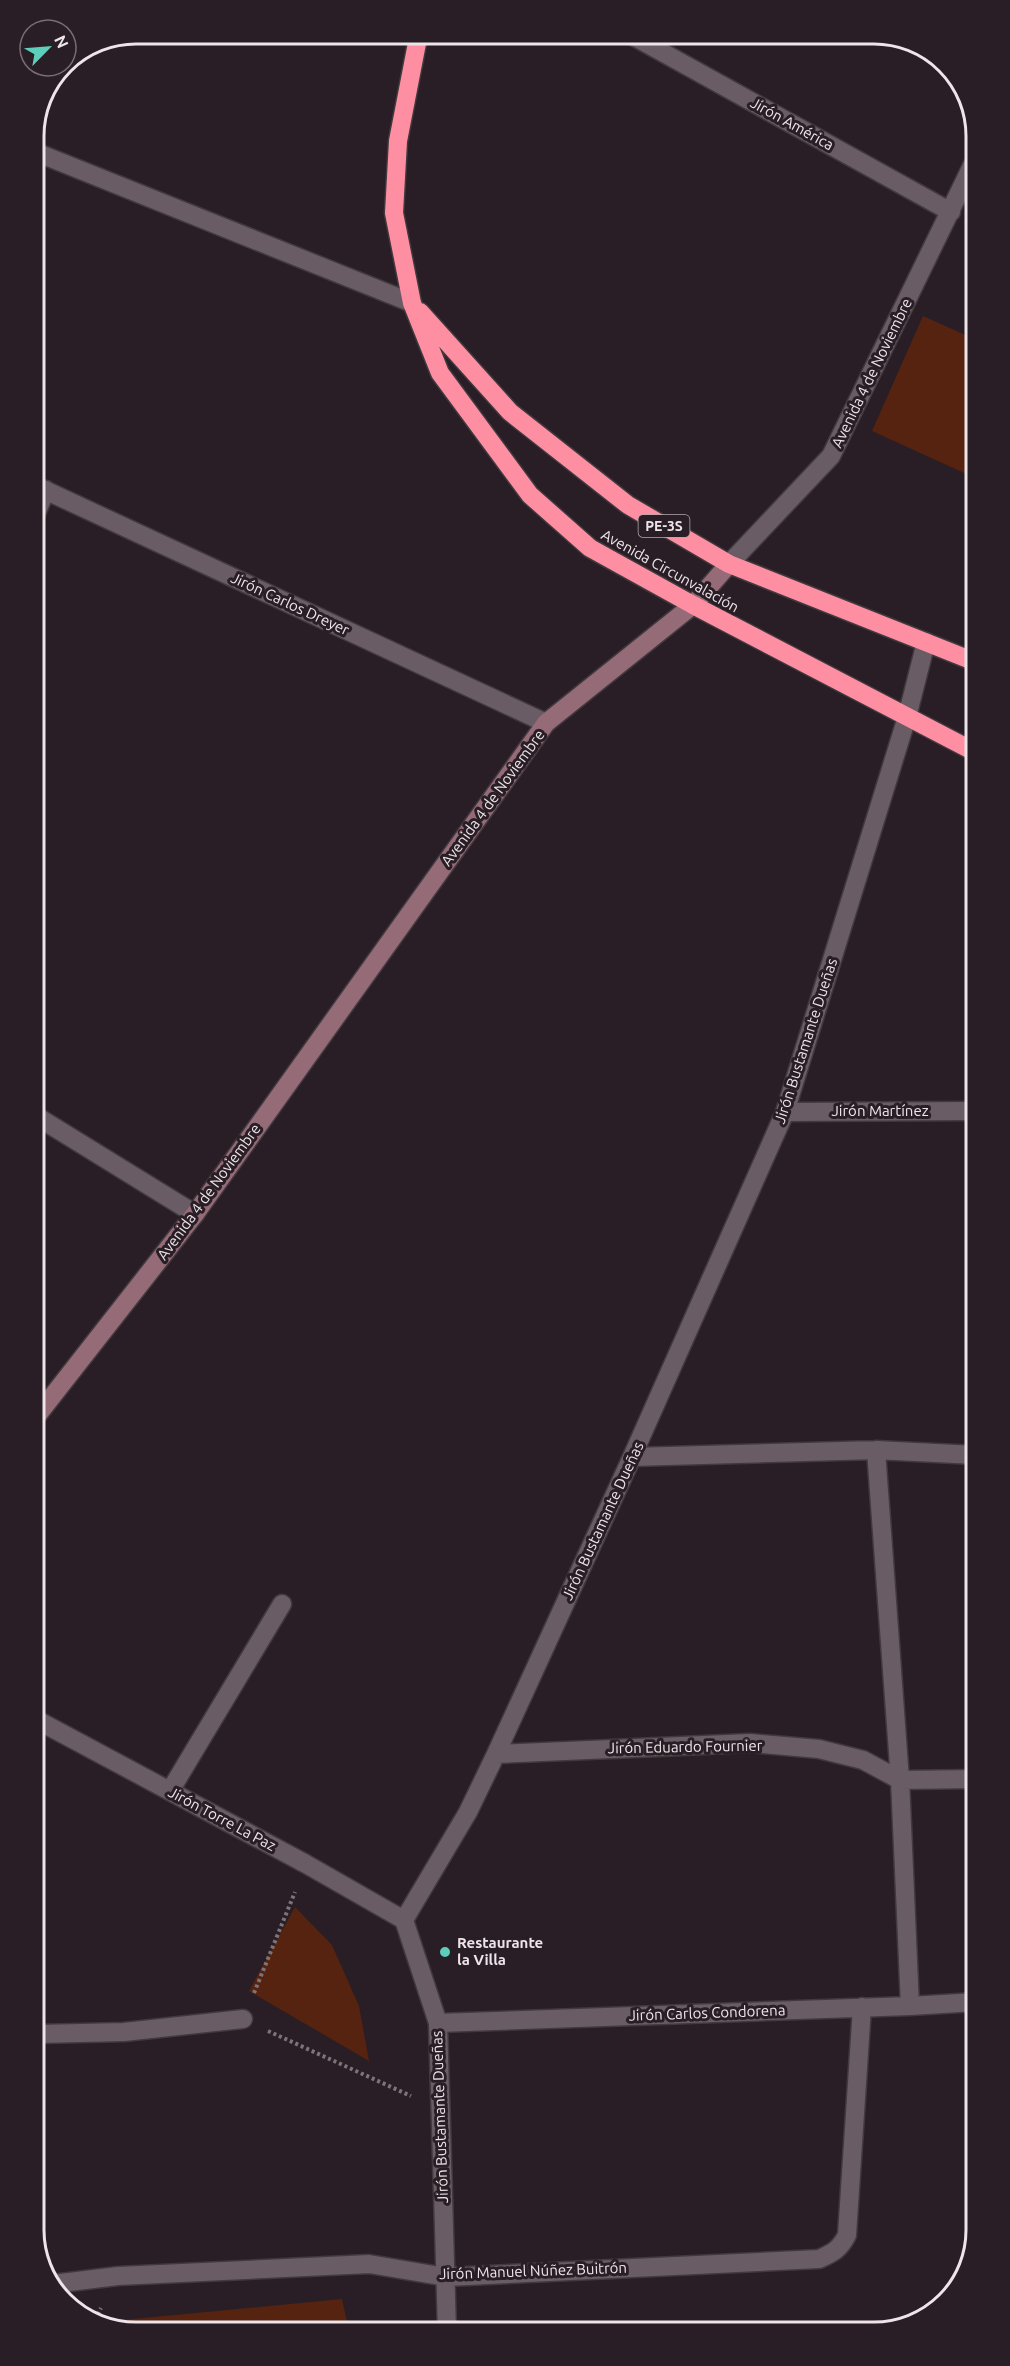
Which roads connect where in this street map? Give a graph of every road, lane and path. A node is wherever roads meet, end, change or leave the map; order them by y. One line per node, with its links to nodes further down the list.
1 (417, 43): 6 (highway, Avenida Circunvalación)
2 (647, 44): 5 (street, Jirón América)
3 (44, 155): 6 (street)
4 (966, 179): 5 (street, Avenida 4 de Noviembre)
5 (951, 212): 8 (street, Avenida 4 de Noviembre)
6 (412, 303): 8 (highway, PE-3S); 9 (highway, Avenida Circunvalación)
7 (44, 490): 13 (street, Jirón Carlos Dreyer)
8 (729, 564): 9 (street, Avenida 4 de Noviembre); 10 (highway, PE-3S)
9 (693, 605): 12 (highway, Avenida Circunvalación); 13 (street, Avenida 4 de Noviembre)
10 (926, 642): 11 (highway, PE-3S); 12 (street, Jirón Bustamante Dueñas)
11 (966, 658)
12 (907, 717): 14 (highway, Avenida Circunvalación); 16 (street, Jirón Bustamante Dueñas)
13 (546, 723): 18 (street, Avenida 4 de Noviembre)
14 (966, 747)
15 (966, 1111): 16 (street, Jirón Martínez)
16 (785, 1112): 22 (street, Jirón Bustamante Dueñas)
17 (44, 1121): 18 (street)
18 (195, 1214): 19 (street, Avenida 4 de Noviembre)
19 (43, 1408)
20 (876, 1450): 21 (street); 22 (street); 27 (street)
21 (966, 1455)
22 (632, 1457): 25 (street, Jirón Bustamante Dueñas)
23 (282, 1604): 28 (street)
24 (43, 1723): 28 (street, Jirón Torre La Paz)
25 (496, 1754): 27 (street, Jirón Eduardo Fournier); 30 (street, Jirón Bustamante Dueñas)
26 (966, 1779): 27 (street, Jirón Eduardo Fournier)
27 (900, 1780): 32 (street)
28 (170, 1791): 29 (street, Jirón Torre La Paz)
29 (306, 1864): 30 (street, Jirón Torre La Paz); 34 (path)
30 (404, 1920): 35 (street, Jirón Bustamante Dueñas)
31 (966, 2003): 32 (street, Jirón Carlos Condorena)
32 (910, 2006): 33 (street, Jirón Carlos Condorena)
33 (862, 2007): 35 (street, Jirón Carlos Condorena); 38 (street, Jirón Manuel Núñez Buitrón)
34 (243, 2019): 36 (street); 37 (path)
35 (438, 2023): 37 (street, Jirón Bustamante Dueñas)
36 (43, 2034)
37 (439, 2109): 38 (street, Jirón Bustamante Dueñas)
38 (446, 2277): 39 (street, Jirón Manuel Núñez Buitrón); 40 (street, Jirón Bustamante Dueñas)
39 (61, 2283)
40 (447, 2322)

